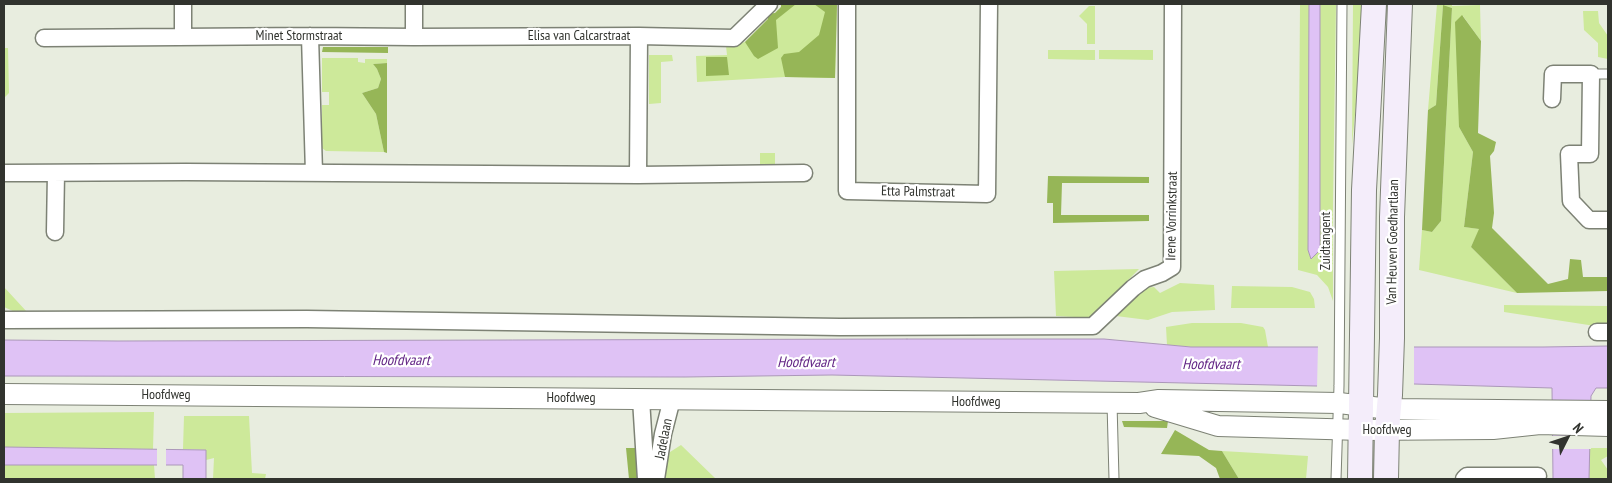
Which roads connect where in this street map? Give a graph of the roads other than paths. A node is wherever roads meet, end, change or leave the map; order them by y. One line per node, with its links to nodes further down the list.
1 (183, 4): 12 (street)
2 (414, 4): 13 (street)
3 (769, 4): 11 (street)
4 (847, 4): 5 (street, Etta Palmstraat)
5 (989, 4)
6 (1173, 4): 25 (street, Irene Vorrinkstraat)
7 (1342, 4): 26 (lane, Zuidtangent)
8 (1374, 4): 26 (main road)
9 (1400, 4): 33 (main road, Van Heuven Goedhartlaan)
10 (310, 36): 12 (street, Minet Stormstraat); 13 (street, Minet Stormstraat); 20 (street)
11 (639, 36): 13 (street, Elisa van Calcarstraat); 22 (street, Elisa van Calcarstraat)
12 (183, 37): 14 (street, Minet Stormstraat)
13 (414, 37)
14 (44, 38)
15 (1591, 74): 16 (lane); 17 (street); 23 (street)
16 (1608, 74)
17 (1552, 99)
18 (4, 173): 19 (street)
19 (56, 173): 20 (street); 24 (street)
20 (314, 173): 22 (street)
21 (804, 173): 22 (street)
22 (638, 175)
23 (1608, 220)
24 (56, 232)
25 (4, 320)
26 (1351, 337): 30 (main road)
27 (4, 394): 29 (street, Hoofdweg)
28 (672, 398): 29 (street, Hoofdweg); 31 (street, Hoofdweg); 39 (street, Jadelaan)
29 (641, 399): 38 (street, Jadelaan)
30 (1350, 400): 32 (street, Hoofdweg); 33 (street, Hoofdweg); 35 (lane); 36 (main road)
31 (1112, 403): 32 (street, Hoofdweg); 40 (lane)
32 (1138, 403): 35 (street, Hoofdweg)
33 (1388, 411): 34 (street, Hoofdweg); 36 (street, Hoofdweg); 43 (main road, Van Heuven Goedhartlaan)
34 (1606, 419)
35 (1338, 429): 36 (street, Hoofdweg); 41 (lane)
36 (1362, 430): 42 (main road)
37 (1538, 476): 44 (street)
38 (646, 479)
39 (656, 479)
40 (1114, 479)
41 (1336, 479)
42 (1360, 479)
43 (1386, 479)
44 (1464, 479)

